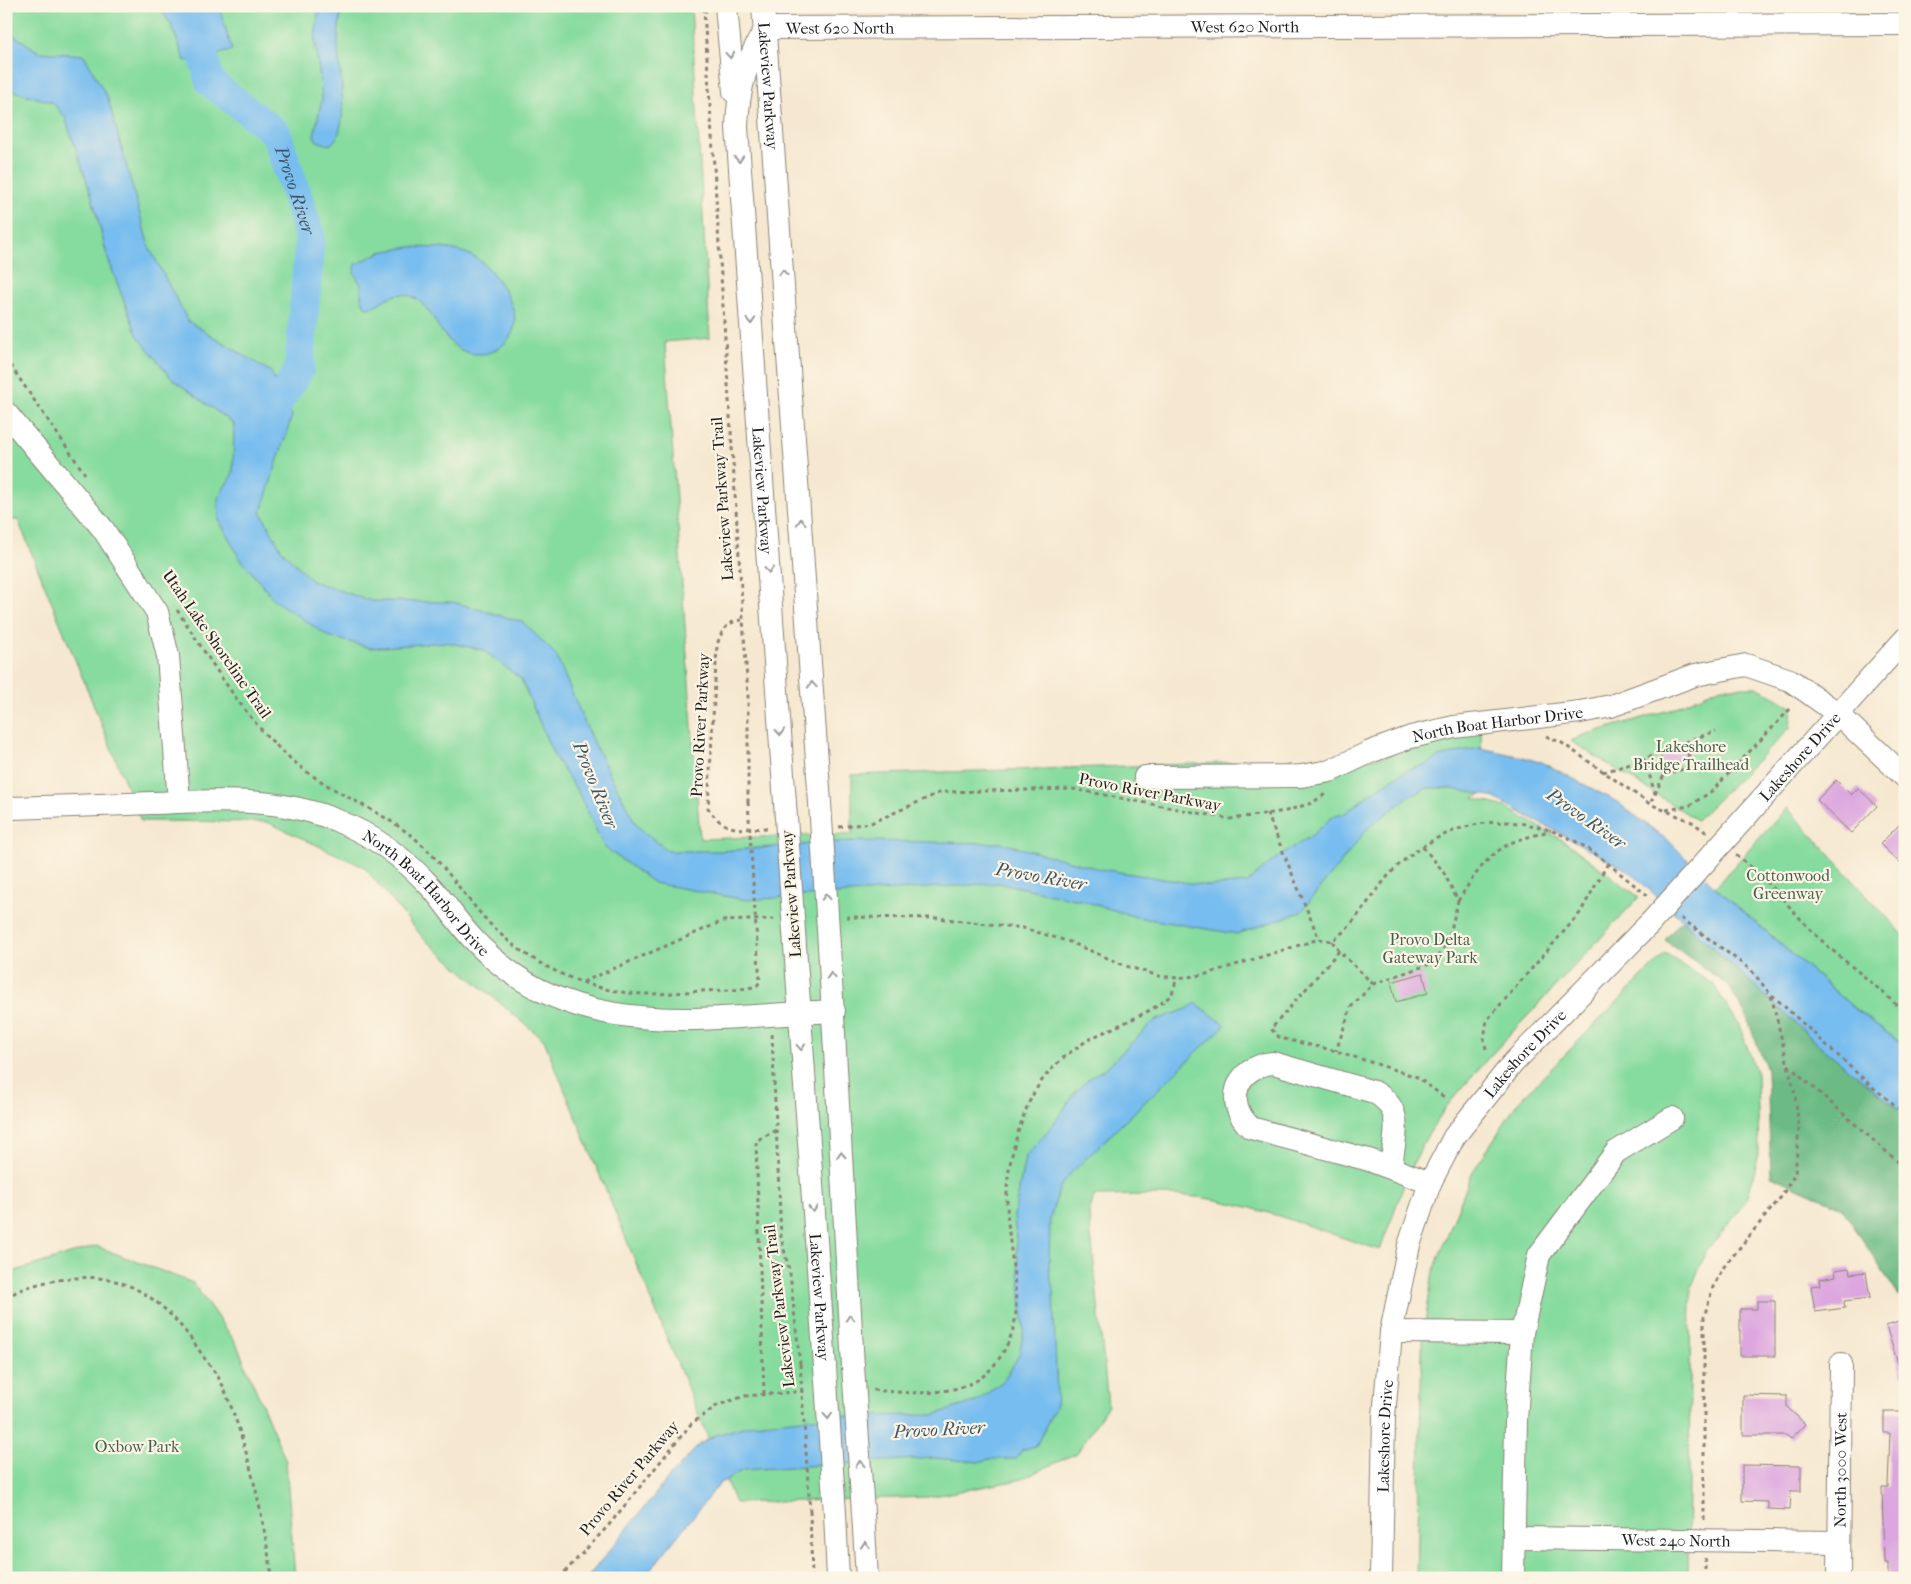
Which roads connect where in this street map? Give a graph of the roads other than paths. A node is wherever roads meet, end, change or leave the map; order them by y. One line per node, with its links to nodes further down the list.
1 (764, 6): 4 (street)
2 (718, 8): 5 (street, one-way to 5)
3 (1905, 24): 4 (street, West 620 North)
4 (766, 28): 5 (street, Lakeview Parkway); 13 (street, Lakeview Parkway, one-way to 4, bridge)
5 (737, 128): 14 (street, Lakeview Parkway, one-way to 14, bridge)
6 (6, 413): 11 (street)
7 (1905, 639): 8 (street, Lakeshore Drive)
8 (1837, 713): 9 (street, North Boat Harbor Drive); 10 (street, North Boat Harbor Drive); 17 (street, Lakeshore Drive, bridge)
9 (1905, 776)
10 (1145, 777)
11 (179, 802): 12 (street, North Boat Harbor Drive); 14 (street, North Boat Harbor Drive)
12 (6, 808)
13 (834, 1010): 14 (street, North Boat Harbor Drive); 24 (street, Lakeview Parkway, one-way to 13, bridge)
14 (799, 1012): 23 (street, Lakeview Parkway, one-way to 23, bridge)
15 (1672, 1118): 19 (street)
16 (1391, 1168): 16 (street); 17 (street)
17 (1430, 1183): 18 (street, Lakeshore Drive)
18 (1391, 1332): 19 (street); 25 (street, Lakeshore Drive)
19 (1522, 1333): 21 (street)
20 (1841, 1364): 22 (street, North 3000 West)
21 (1514, 1538): 22 (street, West 240 North); 26 (street)
22 (1838, 1542): 27 (street, North 3000 West)
23 (838, 1578)
24 (867, 1578)
25 (1381, 1578)
26 (1513, 1578)
27 (1839, 1578)

